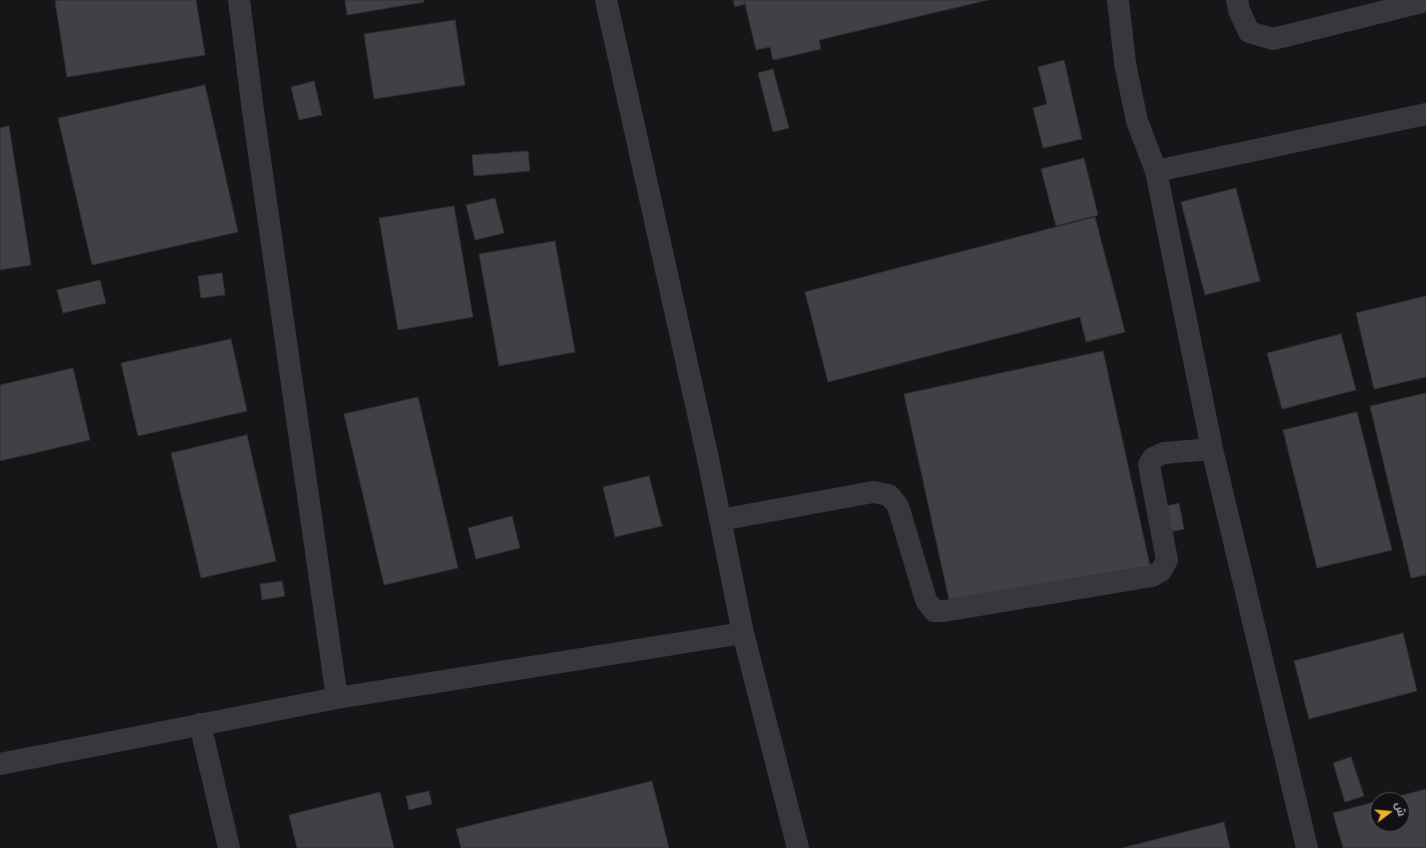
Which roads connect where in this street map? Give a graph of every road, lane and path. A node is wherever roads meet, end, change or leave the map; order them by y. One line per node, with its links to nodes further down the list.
1 (239, 0): 11 (street)
2 (606, 0): 9 (street)
3 (1118, 0): 7 (street)
4 (1237, 0): 5 (street)
5 (1426, 1)
6 (1426, 114): 7 (street)
7 (1156, 171): 8 (street)
8 (1212, 449): 9 (street); 16 (street)
9 (720, 520): 10 (street)
10 (743, 633): 11 (street); 15 (street)
11 (337, 698): 12 (street)
12 (200, 724): 13 (street); 14 (street)
13 (0, 764)
14 (229, 848)
15 (798, 848)
16 (1307, 848)

